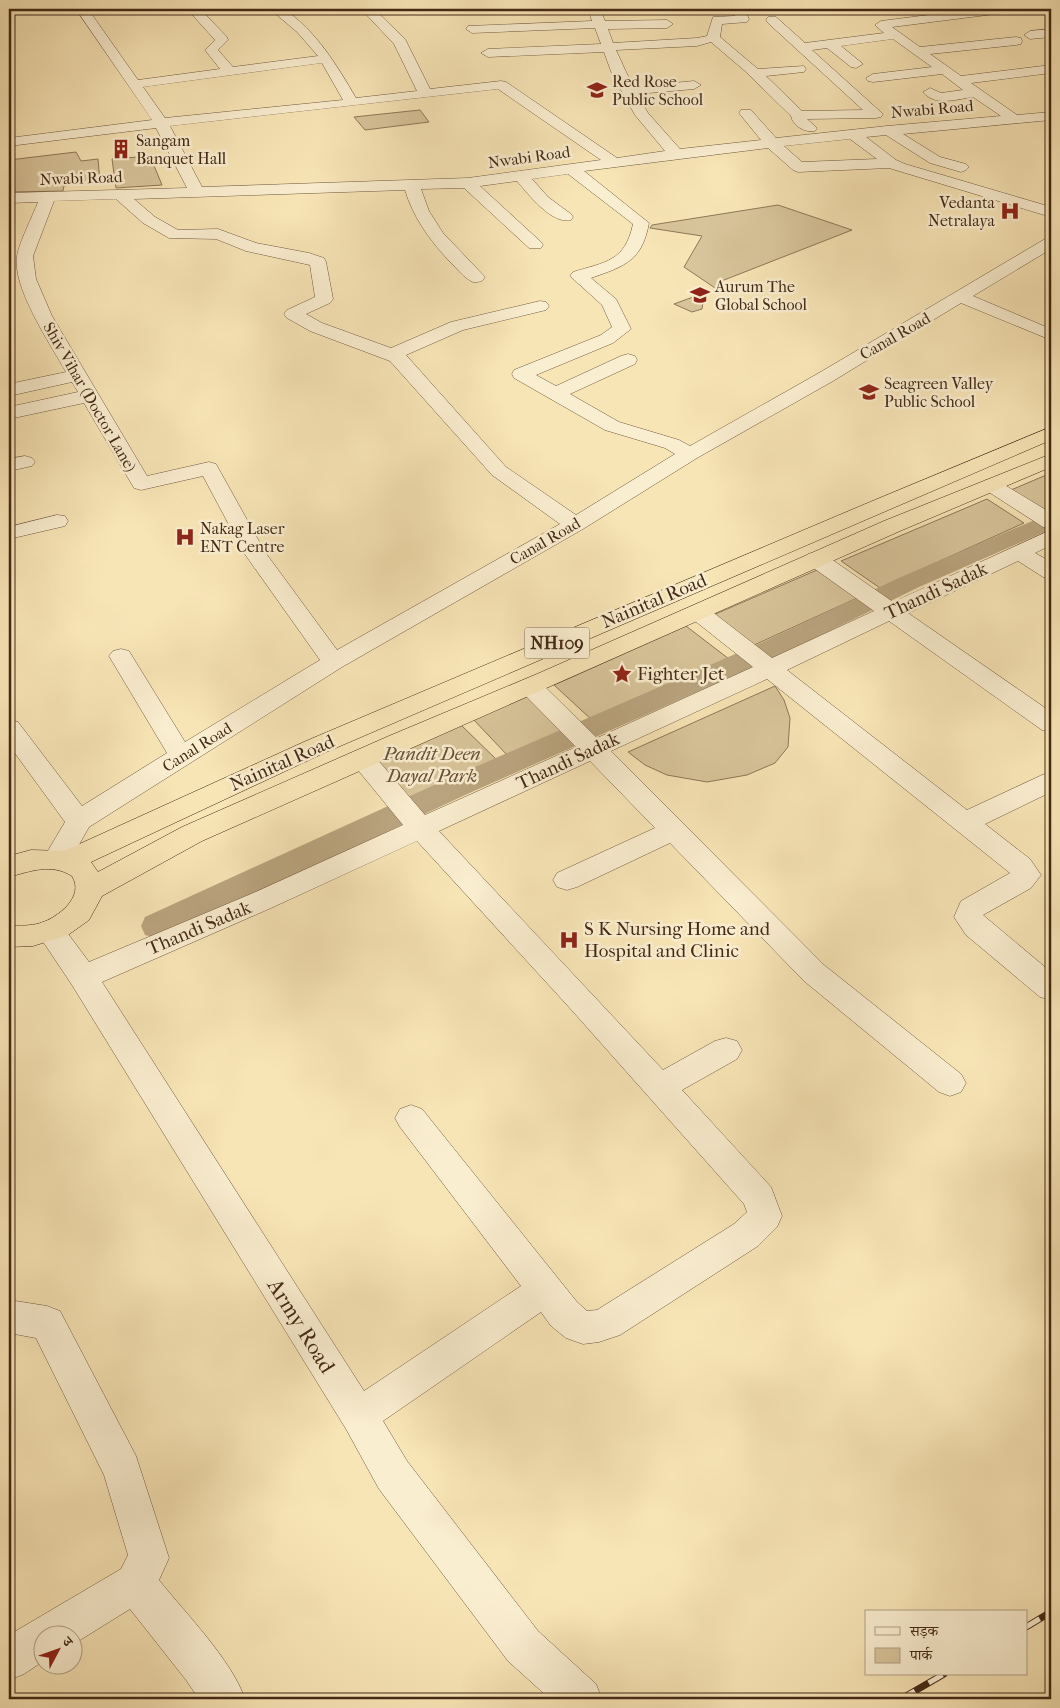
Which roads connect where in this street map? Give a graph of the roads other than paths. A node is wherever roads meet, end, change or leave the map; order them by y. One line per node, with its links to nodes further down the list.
1 (82, 9): 34 (street)
2 (193, 9): 29 (street)
3 (276, 9): 24 (street)
4 (367, 9): 39 (street)
5 (594, 9): 11 (street)
6 (941, 9): 9 (street)
7 (986, 11): 9 (street)
8 (740, 12): 17 (street)
9 (953, 16): 15 (street)
10 (772, 20): 44 (street)
11 (600, 24): 12 (street); 13 (street); 22 (street)
12 (667, 24)
13 (472, 28)
14 (1051, 33): 16 (street)
15 (896, 35): 19 (street); 21 (street)
16 (1030, 35)
17 (713, 38): 22 (street); 31 (street)
18 (1016, 41): 21 (street)
19 (829, 44): 20 (street); 26 (street)
20 (810, 46)
21 (918, 51): 28 (street)
22 (611, 52): 23 (street); 25 (street); 36 (street)
23 (488, 53)
24 (326, 59): 29 (street); 41 (street)
25 (549, 64)
26 (856, 64)
27 (1051, 69): 33 (street)
28 (945, 70): 32 (street); 33 (street)
29 (230, 72): 34 (street)
30 (803, 73): 31 (street)
31 (760, 78): 42 (street)
32 (873, 78)
33 (959, 80): 38 (street)
34 (135, 84): 47 (street)
35 (694, 85): 36 (street)
36 (629, 90): 53 (street)
37 (930, 92): 38 (street)
38 (976, 92): 46 (street)
39 (425, 94): 41 (street); 54 (street)
40 (816, 101): 42 (street)
41 (352, 103): 47 (street)
42 (787, 104): 44 (street)
43 (746, 113): 52 (street)
44 (798, 115): 50 (street)
45 (1051, 116): 46 (street, Nwabi Road)
46 (1014, 119): 48 (street, Nwabi Road)
47 (161, 123): 51 (street); 61 (street)
48 (886, 130): 49 (street, Nwabi Road); 57 (street)
49 (853, 134): 50 (street, Nwabi Road); 55 (street)
50 (822, 137): 52 (street, Nwabi Road)
51 (9, 142)
52 (772, 143): 53 (street, Nwabi Road); 55 (street)
53 (676, 154): 54 (street, Nwabi Road)
54 (615, 163): 56 (street, Nwabi Road)
55 (891, 163): 65 (street)
56 (572, 169): 58 (street, Nwabi Road); 77 (street)
57 (971, 170)
58 (522, 177): 59 (street, Nwabi Road); 66 (street)
59 (468, 183): 60 (street, Nwabi Road); 68 (street)
60 (412, 186): 61 (street, Nwabi Road); 69 (street)
61 (196, 190): 62 (street, Nwabi Road)
62 (119, 194): 63 (street, Nwabi Road); 73 (street)
63 (48, 196): 64 (street, Nwabi Road); 75 (street, Shiv Vihar (Doctor Lane))
64 (9, 198)
65 (1051, 212)
66 (566, 217)
67 (1051, 242): 70 (street, Canal Road)
68 (535, 245)
69 (476, 277)
70 (962, 297): 72 (street); 81 (street, Canal Road)
71 (540, 306): 73 (street)
72 (1051, 335)
73 (391, 355): 85 (street)
74 (628, 360): 77 (street)
75 (76, 376): 76 (street); 78 (street, Shiv Vihar (Doctor Lane))
76 (9, 390)
77 (554, 394): 81 (street)
78 (88, 396): 79 (street); 95 (street, Shiv Vihar (Doctor Lane))
79 (9, 413)
80 (1051, 433): 96 (highway, Nainital Road / NH109)
81 (690, 454): 85 (street, Canal Road)
82 (1051, 460): 83 (highway, Nainital Road / NH109)
83 (991, 485): 86 (street); 89 (highway, Nainital Road / NH109)
84 (57, 521): 87 (street)
85 (575, 524): 95 (street, Canal Road)
86 (1048, 525): 88 (street, Thandi Sadak)
87 (9, 533)
88 (1019, 552): 90 (street); 91 (street, Thandi Sadak)
89 (816, 559): 91 (street); 92 (highway, Nainital Road / NH109)
90 (1051, 572)
91 (881, 604): 94 (street, Thandi Sadak); 98 (street)
92 (698, 612): 94 (street); 97 (highway, Nainital Road / NH109)
93 (121, 656): 101 (street)
94 (760, 660): 100 (street, Thandi Sadak); 106 (street)
95 (334, 662): 101 (street, Canal Road)
96 (507, 665): 97 (highway); 108 (highway, Nainital Road / NH109)
97 (530, 686): 100 (street); 102 (highway, Nainital Road / NH109)
98 (1051, 724)
99 (9, 728): 105 (street)
100 (582, 739): 104 (street, Thandi Sadak); 107 (street)
101 (181, 756): 105 (street, Canal Road)
102 (362, 758): 104 (street); 111 (highway, Nainital Road / NH109)
103 (1051, 781): 106 (street)
104 (411, 816): 113 (street, Thandi Sadak); 117 (street)
105 (79, 821): 108 (street, Canal Road)
106 (966, 822): 114 (street)
107 (674, 830): 110 (street); 116 (street)
108 (62, 860): 109 (highway); 111 (highway)
109 (9, 867)
110 (567, 880)
111 (89, 890): 112 (highway)
112 (21, 937): 113 (street, Army Road)
113 (83, 977): 121 (street, Army Road)
114 (1051, 989)
115 (726, 1050): 117 (street)
116 (950, 1083)
117 (660, 1087): 119 (street)
118 (411, 1118): 119 (street)
119 (545, 1289): 121 (street)
120 (9, 1317): 122 (street)
121 (359, 1416): 127 (street, Army Road)
122 (134, 1583): 123 (street); 126 (street)
123 (64, 1626)
124 (32, 1645): 125 (street)
125 (9, 1660)
126 (224, 1699)
127 (581, 1699)

